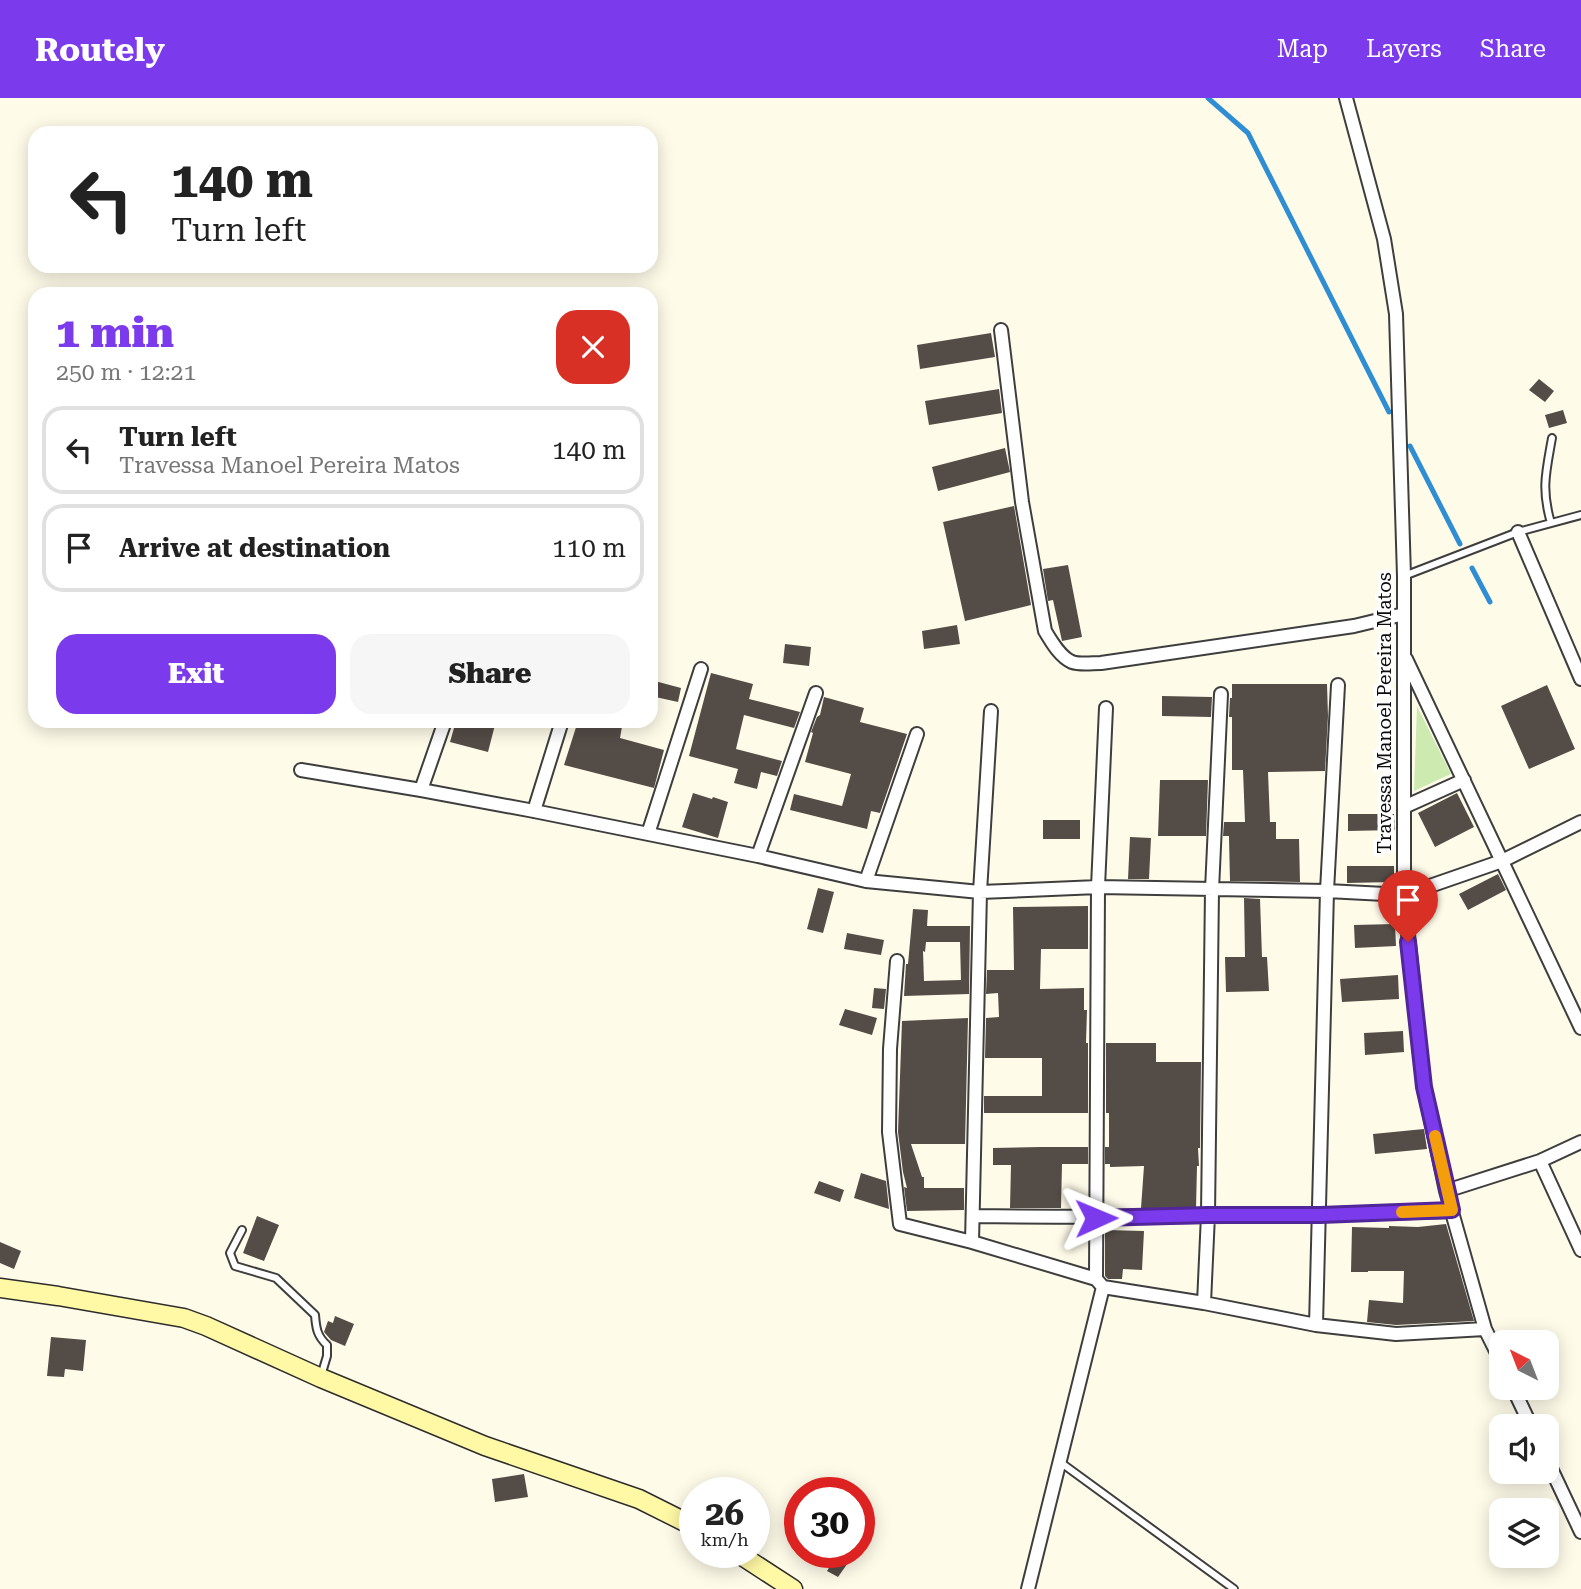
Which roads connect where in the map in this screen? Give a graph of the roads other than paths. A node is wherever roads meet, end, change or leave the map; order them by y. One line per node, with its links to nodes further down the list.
1 (1346, 98): 7 (street, Travessa Manoel Pereira Matos)
2 (1001, 330): 8 (street)
3 (1552, 438): 5 (lane)
4 (1581, 515): 5 (lane)
5 (1551, 523): 6 (lane)
6 (1518, 532): 7 (lane); 11 (street)
7 (1404, 576): 8 (street, Travessa Manoel Pereira Matos)
8 (1404, 614): 9 (street, Travessa Manoel Pereira Matos)
9 (1404, 653): 21 (street); 23 (street, Travessa Manoel Pereira Matos)
10 (701, 669): 26 (street)
11 (1581, 679)
12 (1338, 685): 32 (street)
13 (816, 693): 27 (street)
14 (1221, 694): 31 (street)
15 (1106, 708): 30 (street)
16 (991, 711): 33 (street)
17 (443, 728): 22 (street)
18 (560, 728): 24 (street)
19 (917, 734): 29 (street)
20 (301, 770): 22 (street)
21 (1464, 780): 23 (street); 28 (street)
22 (421, 790): 24 (street)
23 (1404, 807): 34 (street, Travessa Manoel Pereira Matos)
24 (534, 811): 26 (street)
25 (1581, 822): 28 (street)
26 (648, 834): 27 (street)
27 (758, 856): 29 (street)
28 (1502, 861): 34 (street); 36 (street)
29 (866, 881): 33 (street)
30 (1098, 887): 31 (street); 33 (street); 44 (street)
31 (1212, 890): 32 (street); 41 (street)
32 (1327, 891): 34 (street); 42 (street)
33 (980, 892): 43 (street)
34 (1404, 895): 39 (street, Travessa Manoel Pereira Matos)
35 (897, 961): 46 (street)
36 (1581, 1028)
37 (1581, 1142): 38 (street)
38 (1539, 1161): 39 (street); 47 (street)
39 (1446, 1191): 40 (street, Travessa Manoel Pereira Matos)
40 (1452, 1210): 42 (street); 52 (street, Travessa Manoel Pereira Matos)
41 (1208, 1215): 42 (street); 44 (street); 50 (street)
42 (1320, 1215): 51 (street)
43 (972, 1216): 44 (street); 46 (street)
44 (1096, 1218): 48 (street)
45 (242, 1230): 54 (lane)
46 (972, 1242): 48 (street)
47 (1581, 1250)
48 (1100, 1283): 50 (street); 55 (street)
49 (0, 1288): 54 (street)
50 (1205, 1303): 51 (street)
51 (1316, 1325): 52 (street)
52 (1485, 1329): 53 (street, Travessa Manoel Pereira Matos)
53 (1489, 1337)
54 (321, 1378): 57 (street)
55 (1059, 1461): 61 (street); 62 (lane)
56 (1558, 1484): 58 (street)
57 (679, 1519)
58 (1581, 1532)
59 (761, 1568): 60 (street)
60 (793, 1589)
61 (1027, 1589)
62 (1234, 1589)

